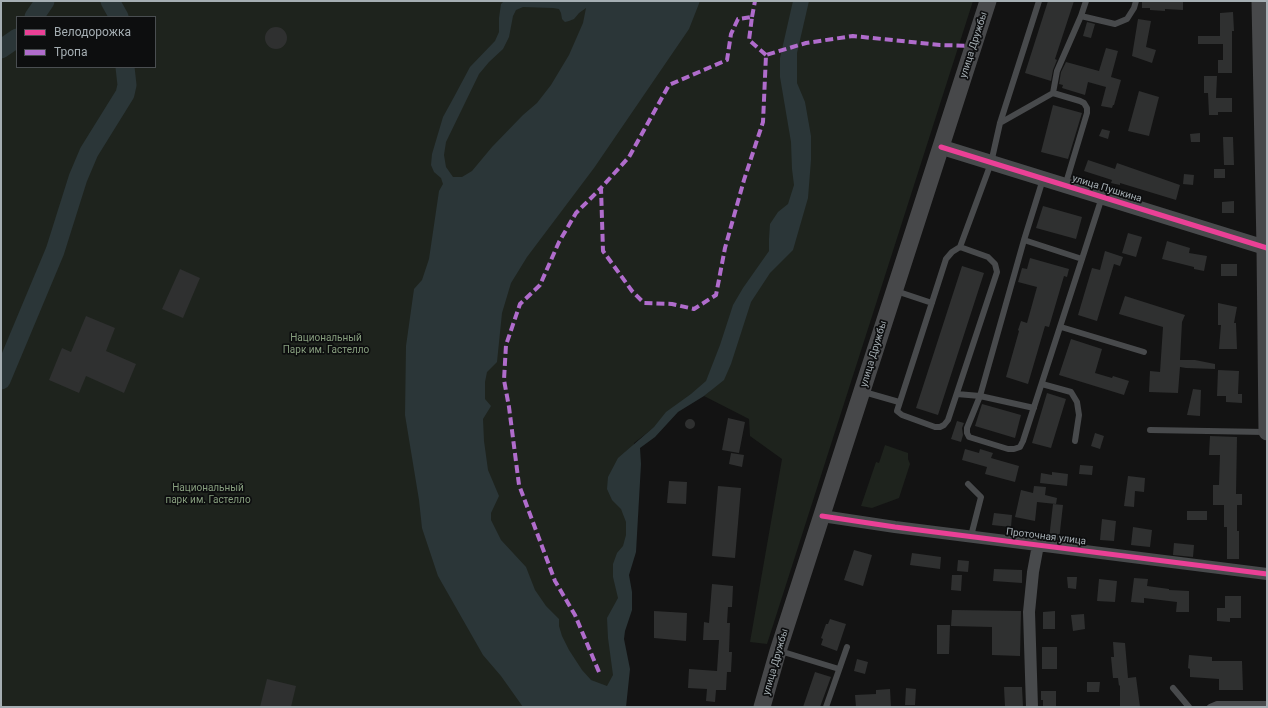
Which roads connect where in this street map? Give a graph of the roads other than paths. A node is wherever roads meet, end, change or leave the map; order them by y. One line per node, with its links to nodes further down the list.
1 (988, 1): 9 (main road, улица Дружбы)
2 (1039, 1): 8 (lane)
3 (1086, 1): 6 (lane)
4 (1136, 1): 6 (lane)
5 (1260, 1): 16 (main road)
6 (1081, 16): 7 (lane)
7 (1053, 93): 8 (lane); 12 (lane)
8 (1000, 123): 10 (lane)
9 (941, 147): 10 (street, улица Пушкина); 18 (main road, улица Дружбы)
10 (991, 163): 11 (street, улица Пушкина); 15 (lane)
11 (1043, 179): 12 (street, улица Пушкина); 14 (lane)
12 (1065, 186): 13 (street, улица Пушкина)
13 (1102, 197): 16 (street, улица Пушкина); 17 (lane)
14 (1024, 240): 17 (lane); 25 (lane)
15 (960, 247): 19 (lane); 24 (lane)
16 (1266, 248): 29 (main road)
17 (1082, 259): 20 (lane)
18 (894, 290): 19 (lane); 23 (main road, улица Дружбы)
19 (932, 303): 26 (lane)
20 (1061, 327): 21 (lane); 22 (lane)
21 (1144, 352)
22 (1042, 384): 27 (lane); 30 (lane)
23 (862, 391): 26 (lane); 32 (main road, улица Дружбы)
24 (957, 394): 25 (lane); 26 (lane)
25 (980, 396): 27 (lane); 27 (lane)
26 (899, 402)
27 (1034, 408)
28 (1150, 430): 29 (lane)
29 (1267, 432)
30 (1075, 441)
31 (968, 484): 33 (lane)
32 (822, 516): 33 (street, Проточная улица); 37 (main road, улица Дружбы)
33 (971, 536): 34 (street, Проточная улица)
34 (1038, 545): 35 (street, Проточная улица); 43 (street)
35 (1267, 574)
36 (847, 647): 38 (lane)
37 (778, 651): 38 (lane); 41 (main road, улица Дружбы)
38 (839, 669): 42 (lane)
39 (1173, 688): 44 (lane)
40 (1267, 704): 45 (lane)
41 (762, 707)
42 (826, 707)
43 (1032, 707)
44 (1189, 707)
45 (1210, 707)

